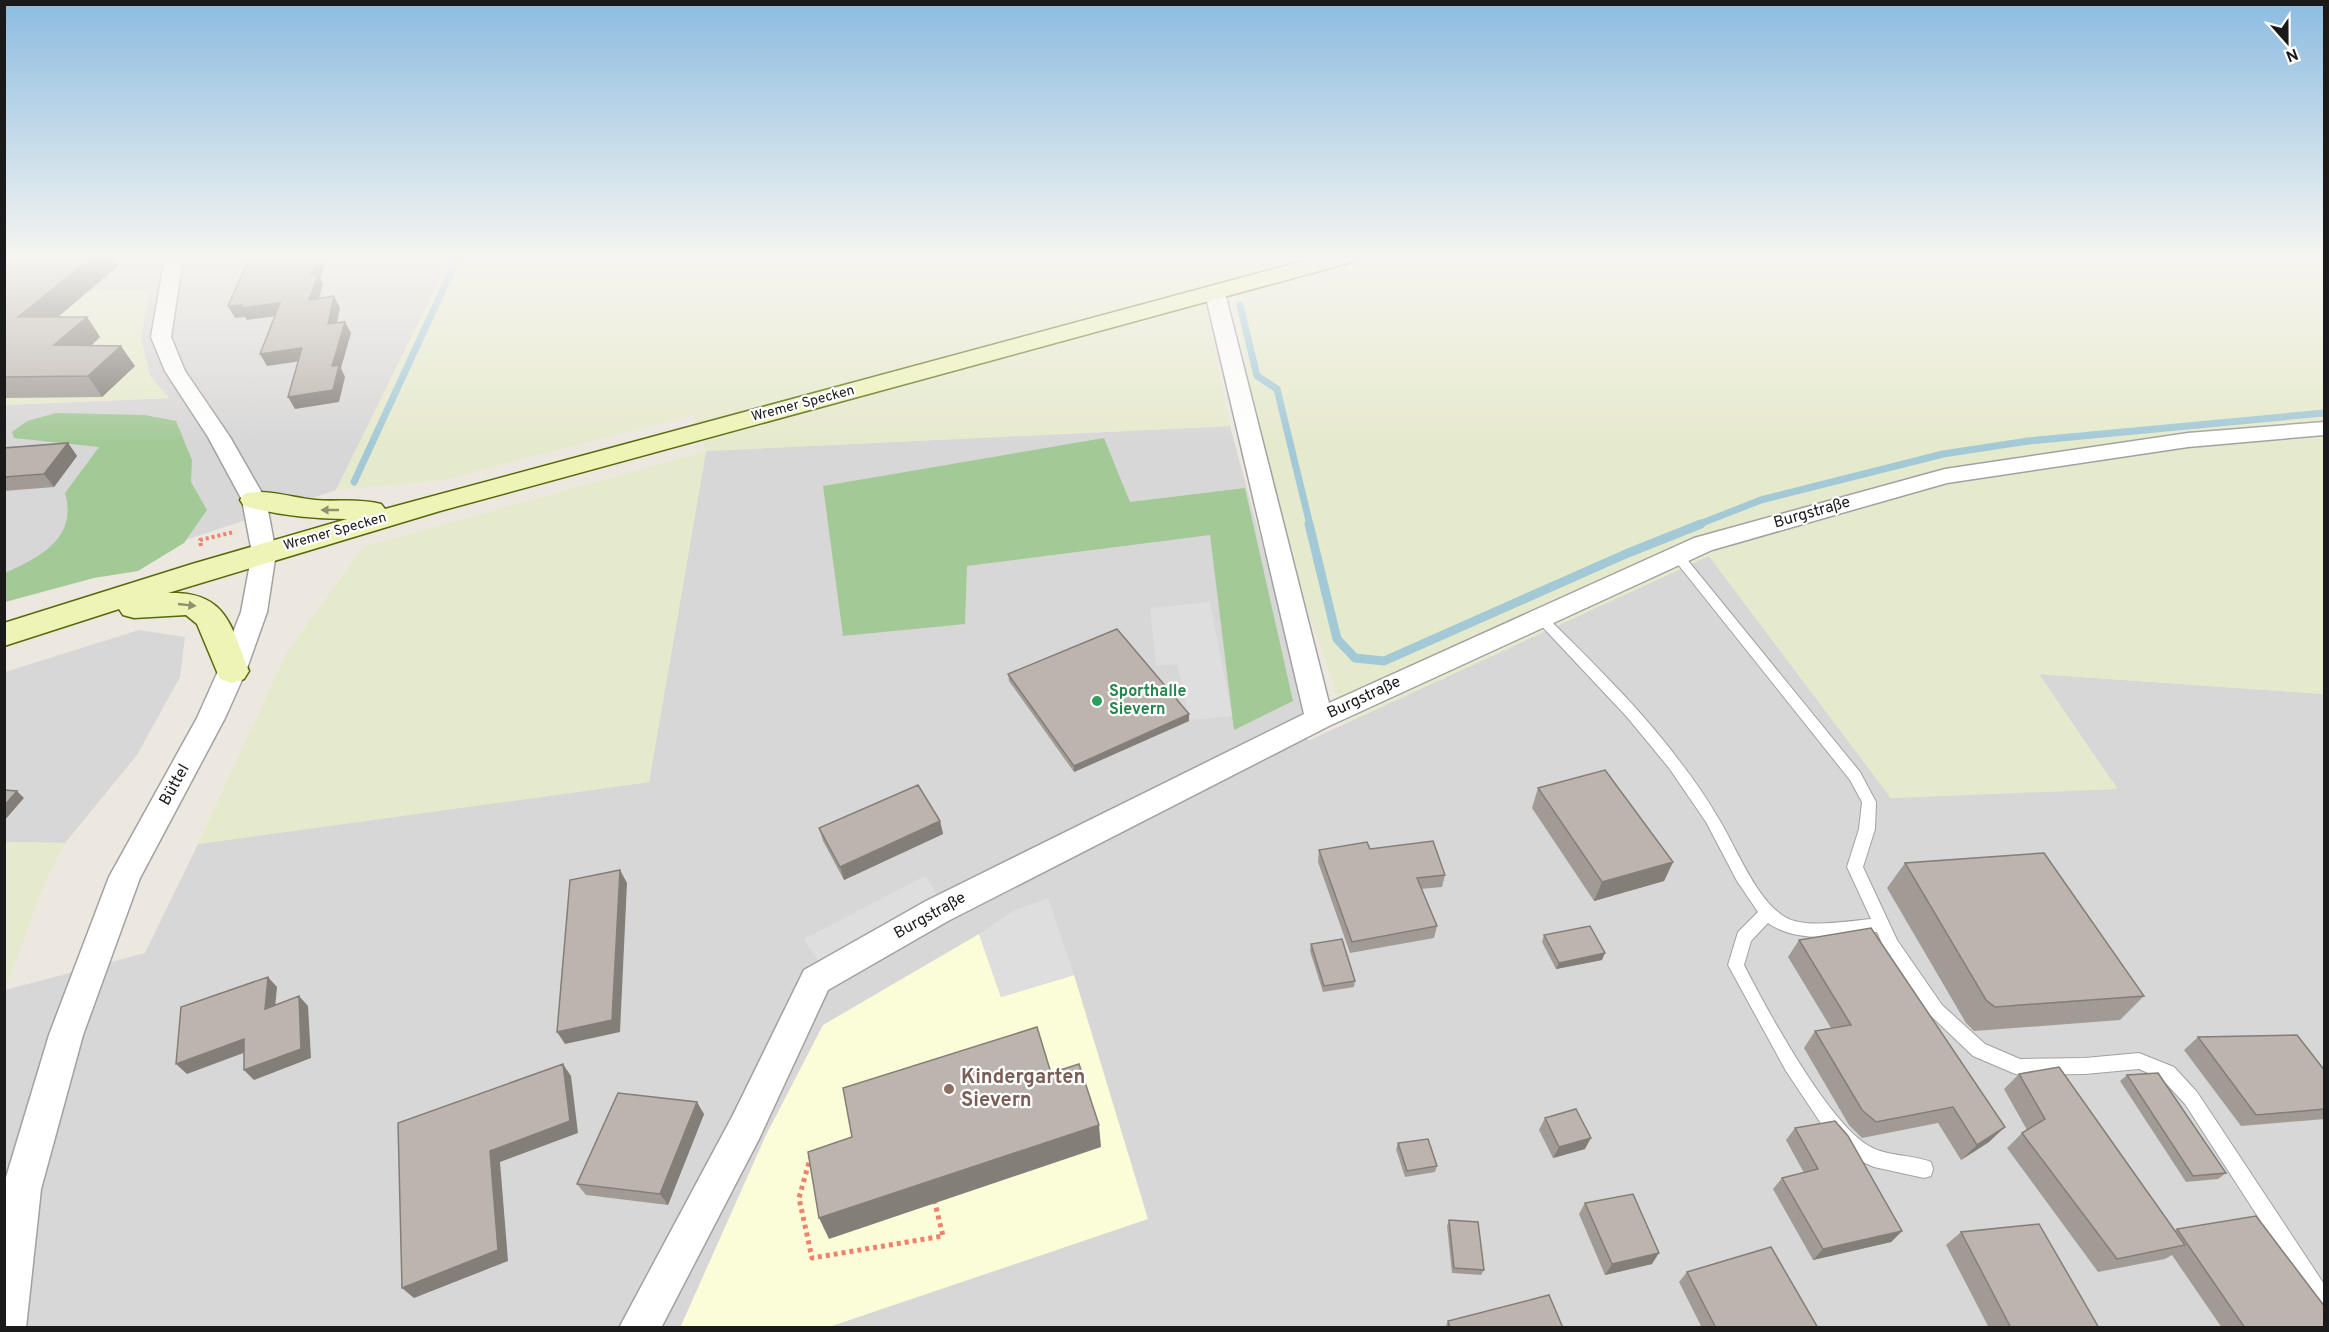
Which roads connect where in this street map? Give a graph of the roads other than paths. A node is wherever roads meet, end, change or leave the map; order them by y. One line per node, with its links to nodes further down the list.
1 (164, 319): 5 (street, Büttel)
2 (1118, 319): 6 (street, Wremer Specken)
3 (1221, 319): 13 (street)
4 (2325, 429): 8 (street, Burgstraße)
5 (254, 500): 6 (street, one-way to 5); 7 (street, Büttel)
6 (430, 505): 7 (street, Wremer Specken)
7 (264, 553): 9 (street, Wremer Specken); 12 (street, Büttel)
8 (1677, 555): 10 (street, Burgstraße); 15 (lane)
9 (66, 615): 11 (street); 12 (street, one-way to 12)
10 (1540, 618): 13 (street, Burgstraße); 14 (lane)
11 (4, 635)
12 (232, 671): 18 (street, Büttel)
13 (1319, 719): 19 (street, Burgstraße)
14 (1769, 912): 15 (lane); 16 (lane)
15 (1881, 925): 17 (lane)
16 (1924, 1169)
17 (2325, 1301)
18 (5, 1328)
19 (639, 1328)

